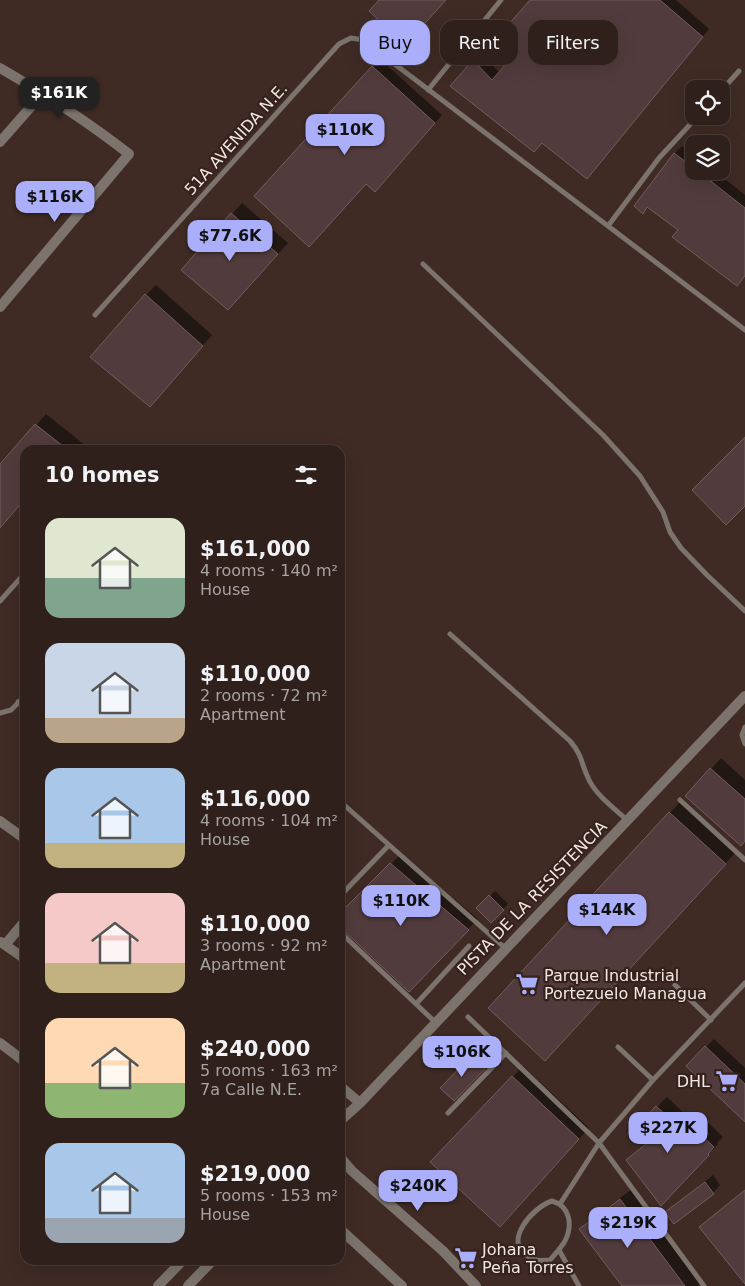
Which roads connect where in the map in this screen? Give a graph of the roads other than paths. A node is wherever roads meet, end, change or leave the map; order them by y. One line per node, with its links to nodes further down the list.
1 (501, 0): 5 (lane)
2 (0, 68): 6 (street)
3 (739, 72): 4 (lane)
4 (730, 82)
5 (428, 90): 9 (lane); 12 (lane, 51A AVENIDA N.E.)
6 (43, 93): 8 (street); 11 (street)
7 (690, 125): 9 (lane)
8 (0, 142)
9 (608, 226): 13 (lane)
10 (423, 264): 16 (lane)
11 (0, 307)
12 (95, 314)
13 (745, 330)
14 (20, 578): 15 (lane)
15 (0, 601)
16 (745, 611)
17 (450, 634): 26 (lane)
18 (745, 696): 26 (street, PISTA DE LA RESISTENCIA)
19 (18, 702): 20 (lane)
20 (0, 713)
21 (745, 727): 22 (lane)
22 (745, 744)
23 (680, 800): 29 (lane)
24 (345, 806): 28 (lane)
25 (0, 820): 27 (street)
26 (627, 820): 35 (street, PISTA DE LA RESISTENCIA)
27 (20, 835)
28 (389, 845): 30 (lane); 35 (lane)
29 (745, 860)
30 (345, 891)
31 (20, 926): 33 (street)
32 (345, 937): 39 (lane)
33 (2, 943): 36 (street)
34 (469, 946): 39 (lane)
35 (505, 948): 42 (street, PISTA DE LA RESISTENCIA)
36 (20, 956)
37 (745, 983): 41 (lane)
38 (675, 985): 41 (lane)
39 (416, 1004): 42 (lane)
40 (468, 1017): 45 (lane)
41 (710, 1020): 47 (lane)
42 (435, 1022): 49 (street, PISTA DE LA RESISTENCIA)
43 (0, 1043): 46 (street)
44 (618, 1047): 47 (lane)
45 (506, 1053): 50 (lane); 52 (lane)
46 (20, 1058)
47 (653, 1080): 52 (lane)
48 (345, 1090): 49 (street)
49 (360, 1103): 51 (street, PISTA DE LA RESISTENCIA)
50 (448, 1113)
51 (345, 1116)
52 (599, 1143): 54 (lane); 64 (lane)
53 (345, 1163): 62 (street)
54 (560, 1204): 56 (lane); 56 (lane)
55 (345, 1234): 61 (street)
56 (559, 1250): 63 (lane)
57 (178, 1265): 59 (street)
58 (208, 1265): 60 (street)
59 (158, 1286)
60 (188, 1286)
61 (402, 1286)
62 (476, 1286)
63 (579, 1286)
64 (704, 1286)

